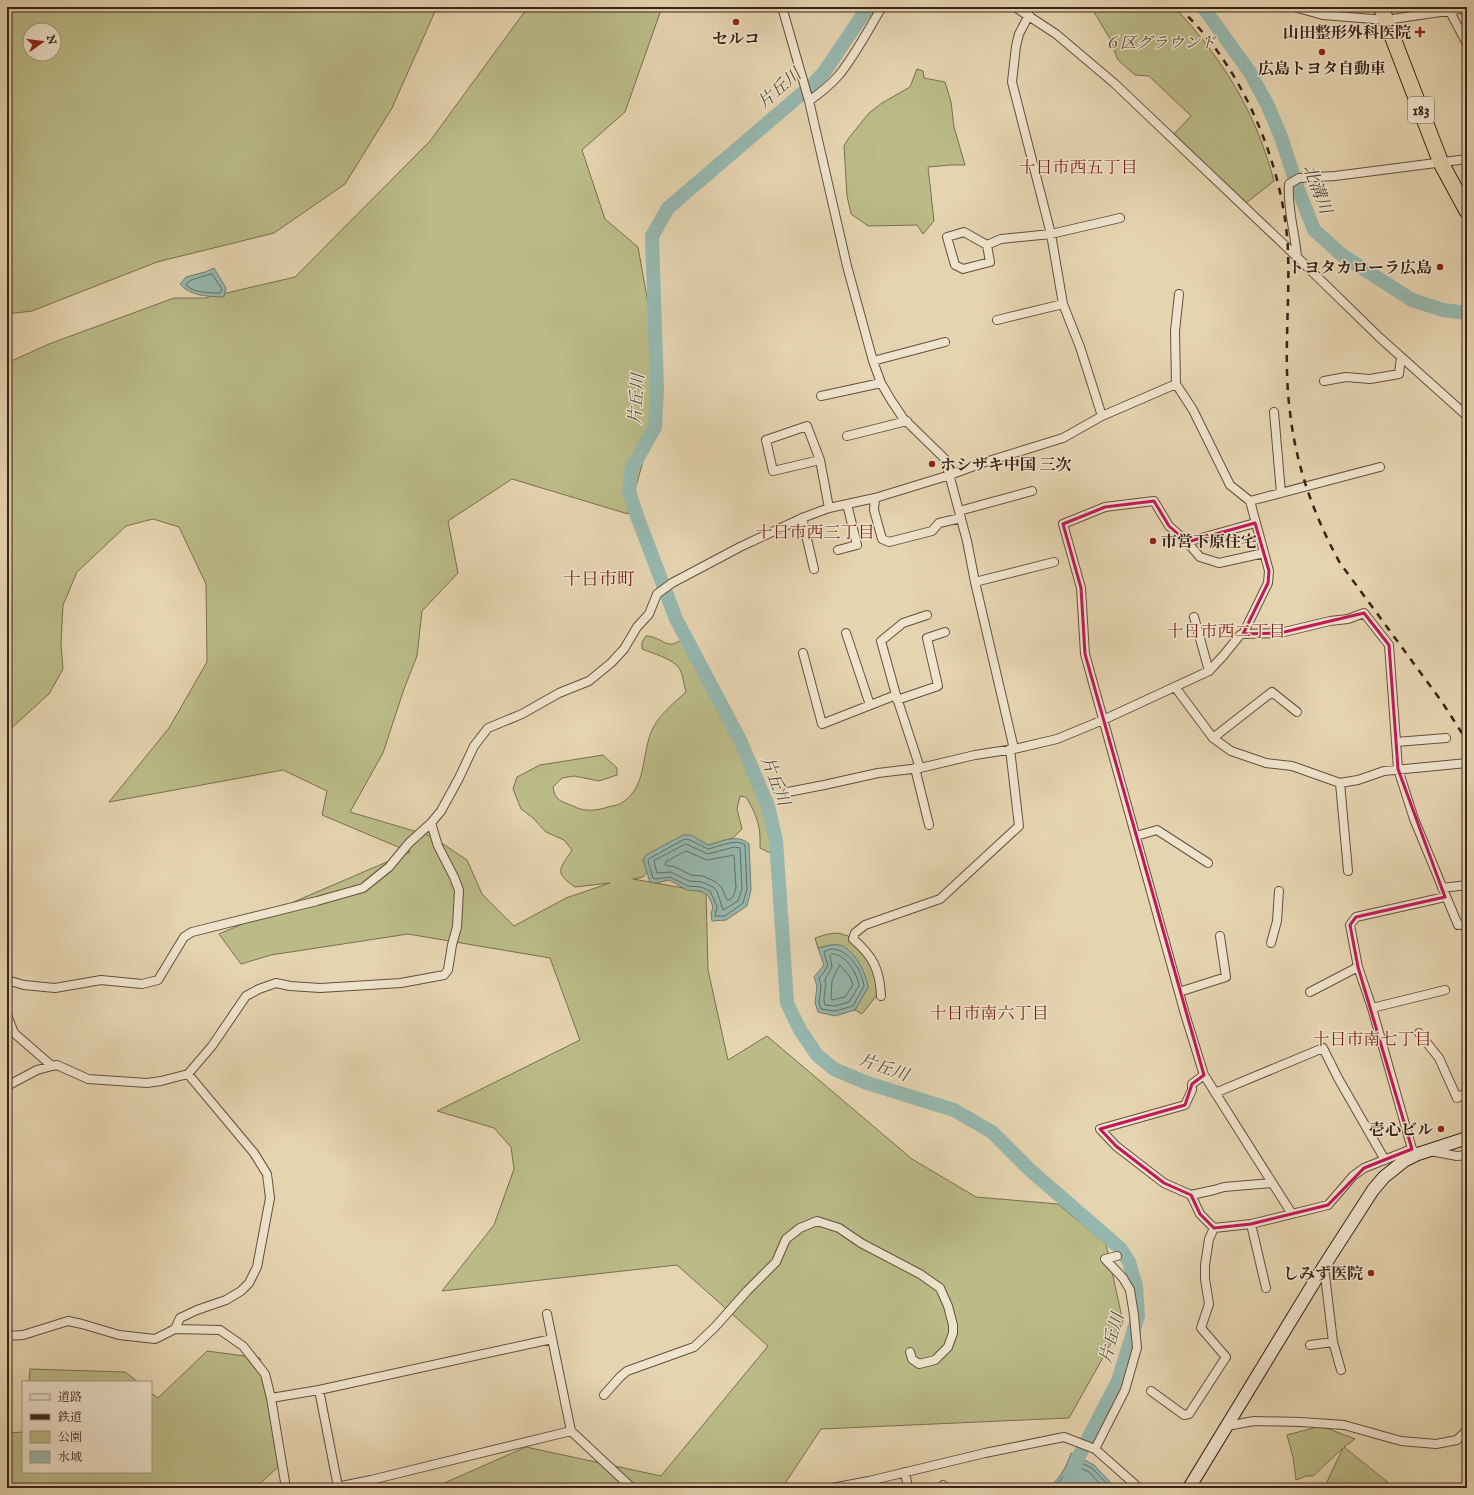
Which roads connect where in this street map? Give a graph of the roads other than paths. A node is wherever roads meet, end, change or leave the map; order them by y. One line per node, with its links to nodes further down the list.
1 (782, 7): 10 (street)
2 (882, 7): 10 (street)
3 (1015, 7): 8 (street)
4 (1294, 7): 7 (street)
5 (1467, 8): 6 (street)
6 (1449, 9): 7 (street); 9 (street)
7 (1384, 14): 12 (highway, 183)
8 (1029, 15): 15 (street); 17 (street)
9 (1467, 44)
10 (808, 99): 23 (street)
11 (1467, 159): 12 (street)
12 (1441, 162): 13 (highway, 183); 17 (street)
13 (1467, 211)
14 (1120, 218): 15 (street)
15 (1051, 234): 16 (street); 19 (street)
16 (987, 245): 16 (street)
17 (1297, 257): 22 (street)
18 (1179, 294): 26 (street)
19 (1063, 304): 20 (street); 29 (street)
20 (997, 320)
21 (945, 342): 23 (street)
22 (1401, 357): 24 (street); 30 (street)
23 (873, 361): 25 (street)
24 (1324, 381)
25 (881, 383): 27 (street); 31 (street)
26 (1176, 384): 29 (street); 39 (street)
27 (821, 396)
28 (1274, 412): 37 (street)
29 (1102, 416): 35 (street)
30 (1467, 416)
31 (907, 421): 32 (street); 35 (street)
32 (846, 436)
33 (820, 460): 33 (street); 41 (street)
34 (1380, 467): 37 (street)
35 (950, 475): 38 (street); 42 (street)
36 (1032, 491): 42 (street)
37 (1281, 493): 39 (street)
38 (875, 498): 40 (street); 42 (street)
39 (1250, 500): 44 (street)
40 (847, 504): 41 (street); 46 (street)
41 (829, 508): 43 (street)
42 (960, 514): 50 (street)
43 (802, 518): 49 (street); 72 (street)
44 (1255, 523): 45 (street); 47 (street)
45 (1187, 542): 47 (street); 62 (street)
46 (838, 550)
47 (1264, 553): 55 (street)
48 (1054, 562): 50 (street)
49 (814, 569)
50 (975, 582): 66 (street)
51 (927, 615): 59 (street)
52 (1194, 617): 57 (street)
53 (945, 632): 59 (street)
54 (846, 634): 60 (street)
55 (1243, 634): 57 (street); 65 (street)
56 (803, 653): 60 (street)
57 (1209, 671): 58 (street)
58 (1176, 687): 62 (street); 63 (street)
59 (897, 697): 60 (street); 68 (street)
60 (870, 705)
61 (1297, 712): 63 (street)
62 (1103, 720): 66 (street); 74 (street)
63 (1213, 738): 70 (street)
64 (1446, 738): 65 (street)
65 (1396, 742): 69 (street)
66 (1012, 749): 68 (street); 89 (street)
67 (1467, 763): 69 (street)
68 (918, 768): 71 (street); 73 (street)
69 (1398, 769): 70 (street); 78 (street)
70 (1340, 783): 76 (street)
71 (788, 792)
72 (431, 823): 85 (street); 94 (street)
73 (929, 826)
74 (1136, 836): 75 (street); 87 (street)
75 (1208, 863)
76 (1348, 871)
77 (1467, 885): 78 (street)
78 (1442, 888): 80 (street)
79 (1279, 891): 83 (street)
80 (1445, 897): 81 (street); 84 (street)
81 (1467, 924)
82 (1220, 936): 87 (street)
83 (1271, 943)
84 (1358, 967): 88 (street); 90 (street)
85 (7, 980)
86 (1444, 990): 90 (street)
87 (1179, 992): 95 (street)
88 (1310, 992)
89 (882, 996)
90 (1372, 1008): 100 (street)
91 (7, 1015): 93 (street)
92 (1419, 1033): 98 (street)
93 (52, 1066): 94 (street); 96 (street)
94 (188, 1074): 112 (street)
95 (1204, 1075): 97 (street); 104 (street)
96 (7, 1086)
97 (1215, 1092): 102 (street); 103 (street)
98 (1467, 1092)
99 (1467, 1138): 100 (street)
100 (1419, 1151): 101 (street); 102 (street); 109 (street)
101 (1467, 1155)
102 (1385, 1160): 105 (street)
103 (1272, 1183): 104 (street); 105 (street)
104 (1191, 1194): 107 (street)
105 (1292, 1214): 106 (street)
106 (1251, 1224): 107 (street); 110 (street)
107 (1214, 1228): 120 (street)
108 (1117, 1256): 126 (street)
109 (1324, 1266): 115 (street); 123 (street)
110 (1266, 1288)
111 (547, 1314): 114 (street)
112 (175, 1329): 113 (street); 122 (street)
113 (7, 1336)
114 (552, 1339): 119 (street); 125 (street)
115 (1333, 1342): 116 (street); 118 (street)
116 (1310, 1345)
117 (910, 1352): 121 (street)
118 (1341, 1370)
119 (319, 1390): 122 (street); 130 (street)
120 (1151, 1391)
121 (604, 1395)
122 (272, 1398): 131 (street)
123 (1227, 1426): 124 (street); 136 (street)
124 (1467, 1430)
125 (571, 1431): 128 (street); 132 (street)
126 (1095, 1449): 127 (street); 135 (street)
127 (904, 1472): 129 (street); 134 (street)
128 (373, 1484): 130 (street)
129 (870, 1484): 133 (street)
130 (335, 1487)
131 (286, 1488)
132 (632, 1488)
133 (832, 1488)
134 (908, 1488)
135 (1138, 1488)
136 (1189, 1488)

